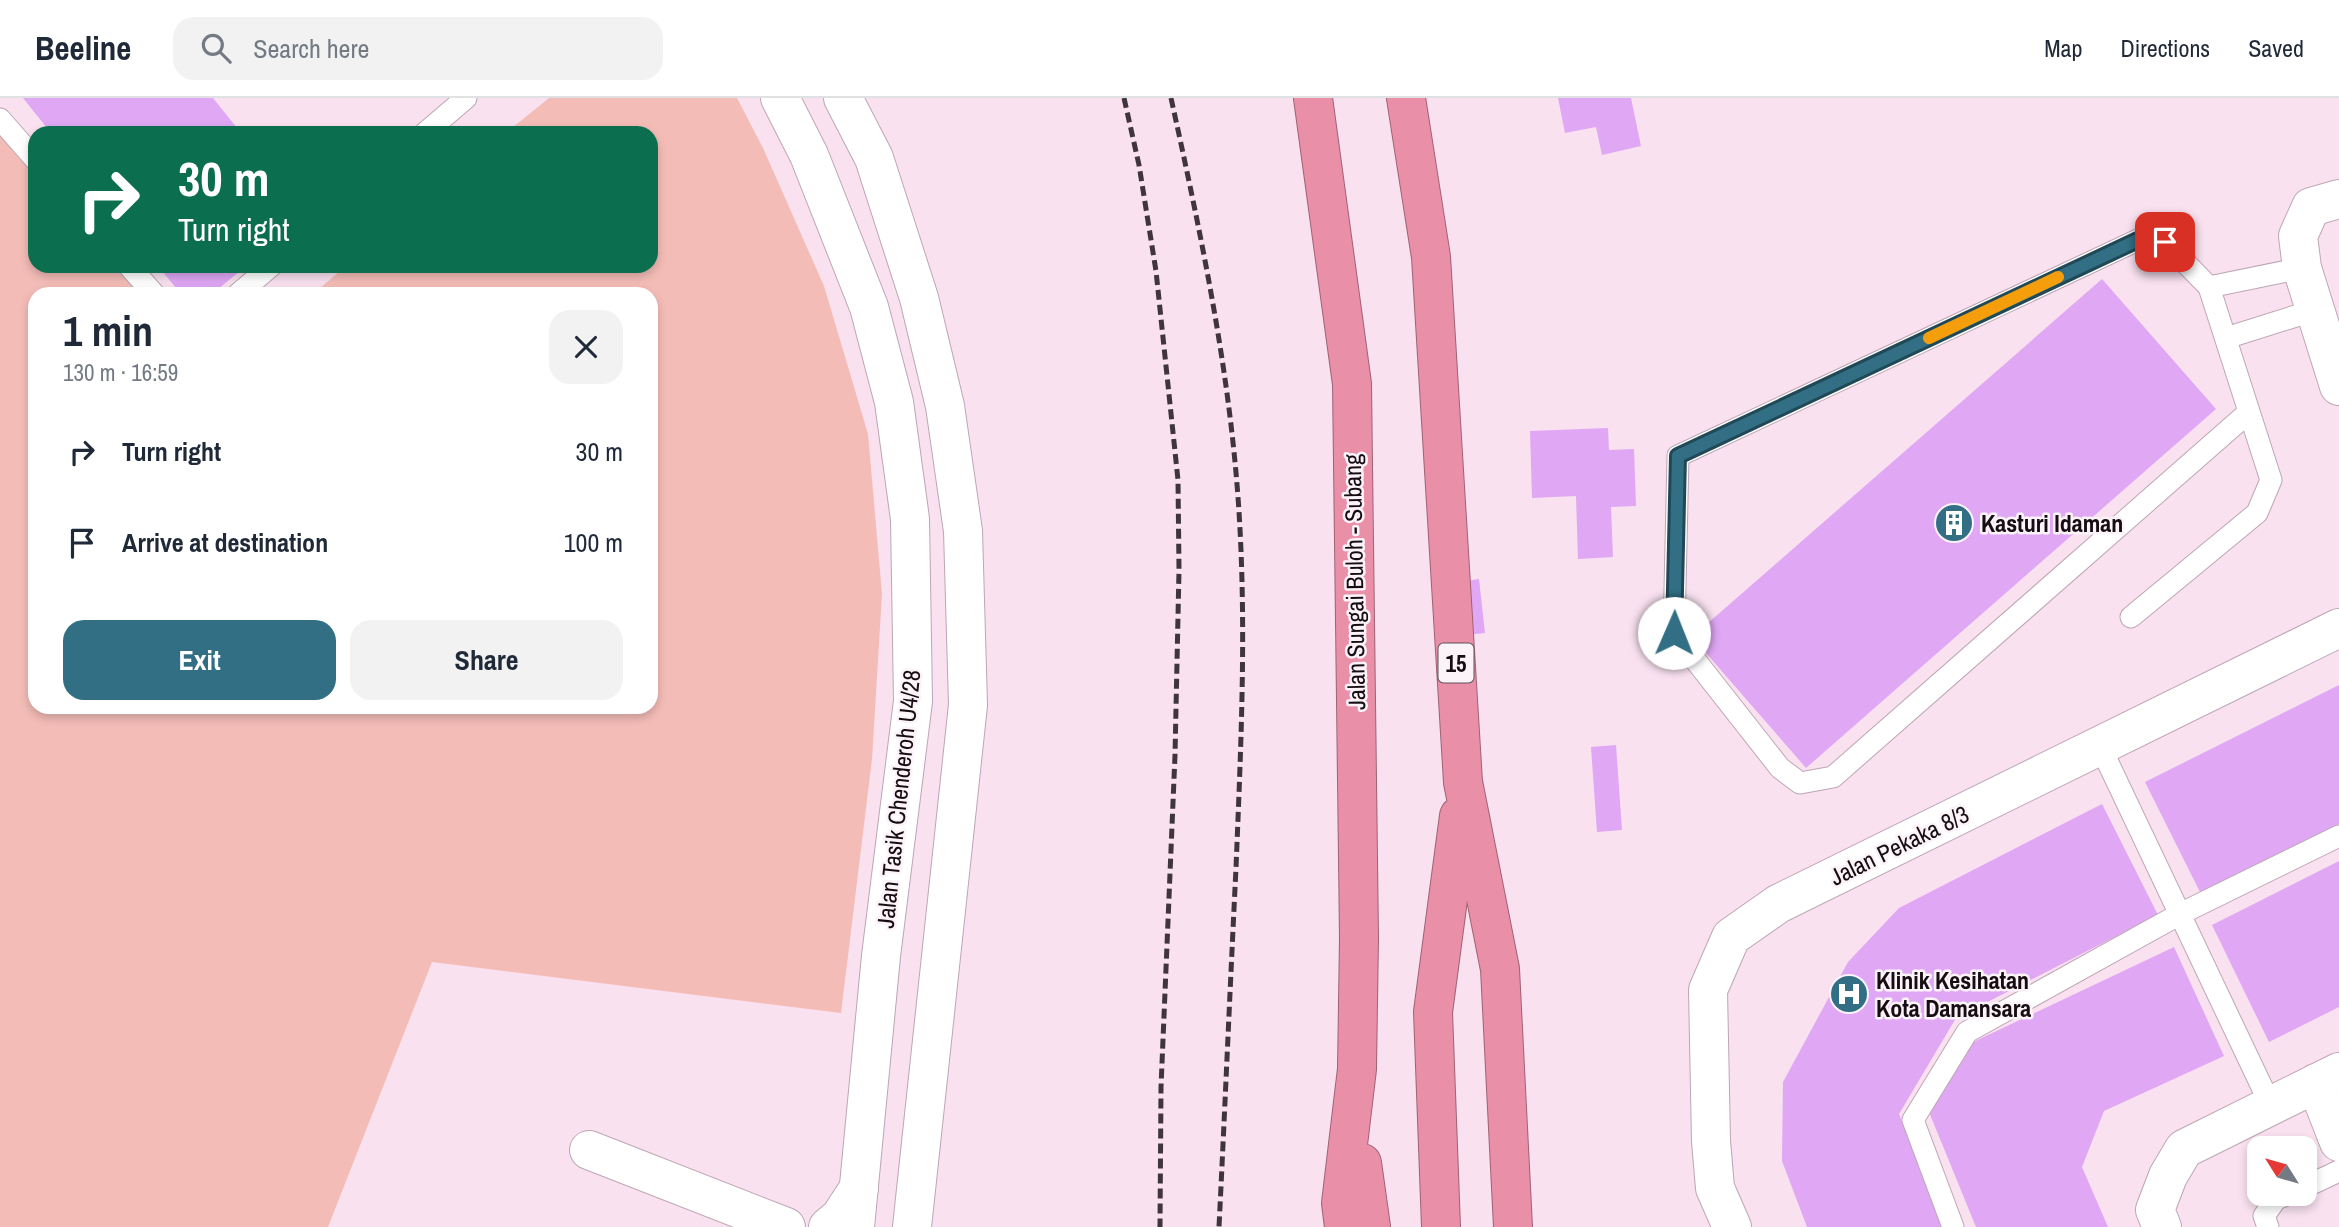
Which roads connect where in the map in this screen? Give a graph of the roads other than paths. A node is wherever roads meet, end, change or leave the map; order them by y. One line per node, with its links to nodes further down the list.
1 (466, 98): 7 (lane)
2 (780, 98): 33 (street, Jalan Tasik Chenderoh U4/28)
3 (843, 98): 38 (street)
4 (1313, 98): 26 (highway, Jalan Sungai Buloh - Subang)
5 (1406, 98): 23 (highway, 15)
6 (0, 119): 8 (lane)
7 (433, 126)
8 (28, 151)
9 (2339, 199): 10 (street)
10 (2302, 268): 15 (lane); 16 (street)
11 (135, 273): 13 (lane)
12 (263, 273): 14 (lane)
13 (148, 287)
14 (246, 287)
15 (2209, 287): 17 (lane); 19 (lane)
16 (2315, 310): 17 (lane); 18 (street)
17 (2226, 338): 19 (lane)
18 (2339, 386)
19 (2249, 412): 20 (lane)
20 (2131, 617)
21 (2339, 628): 22 (street, Jalan Pekaka 8/3)
22 (2100, 746): 25 (lane); 43 (street, Jalan Pekaka 8/3)
23 (1463, 782): 41 (highway); 42 (highway, 15)
24 (2339, 836): 25 (lane)
25 (2180, 914): 28 (lane); 44 (lane)
26 (1357, 1069): 39 (highway, Jalan Sungai Buloh - Subang); 40 (highway, Jalan Sungai Buloh - Subang)
27 (2328, 1078): 28 (street); 29 (street)
28 (2271, 1106): 45 (street)
29 (2339, 1142)
30 (589, 1150): 35 (street)
31 (2339, 1171): 32 (lane)
32 (2317, 1181)
33 (859, 1188): 36 (street); 37 (street, Jalan Tasik Chenderoh U4/28)
34 (2271, 1206): 46 (lane)
35 (786, 1227)
36 (828, 1227)
37 (855, 1227)
38 (912, 1227)
39 (1344, 1227)
40 (1371, 1227)
41 (1441, 1227)
42 (1513, 1227)
43 (1732, 1227)
44 (1954, 1227)
45 (2162, 1227)
46 (2268, 1227)

